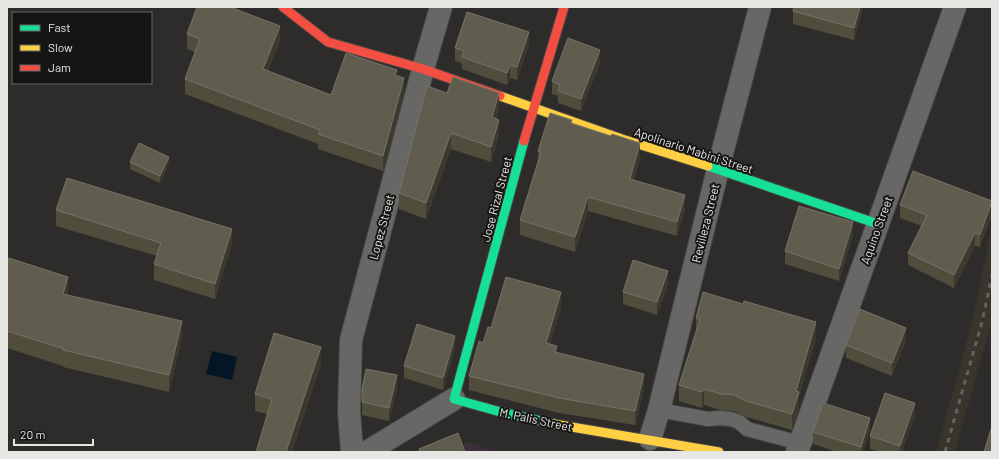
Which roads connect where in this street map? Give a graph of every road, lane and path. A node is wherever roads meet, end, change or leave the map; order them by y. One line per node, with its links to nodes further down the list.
1 (283, 7): 6 (main road, Apolinario Mabini Street)
2 (441, 7): 6 (street, Lopez Street)
3 (564, 7): 7 (main road, Jose Rizal Street)
4 (760, 7): 8 (street, Revilleza Street)
5 (956, 7): 9 (street, Aquino Street)
6 (423, 68): 7 (main road, Apolinario Mabini Street); 14 (street, Lopez Street)
7 (533, 107): 8 (main road, Apolinario Mabini Street); 10 (main road, Jose Rizal Street)
8 (718, 169): 9 (main road, Apolinario Mabini Street); 11 (street, Revilleza Street)
9 (878, 224): 13 (street, Aquino Street)
10 (454, 399): 12 (main road, M. Palis Street); 15 (street)
11 (659, 410): 12 (street, Revilleza Street); 13 (lane)
12 (648, 446): 16 (main road, M. Palis Street)
13 (799, 448)
14 (352, 452)
15 (366, 452)
16 (719, 452)

